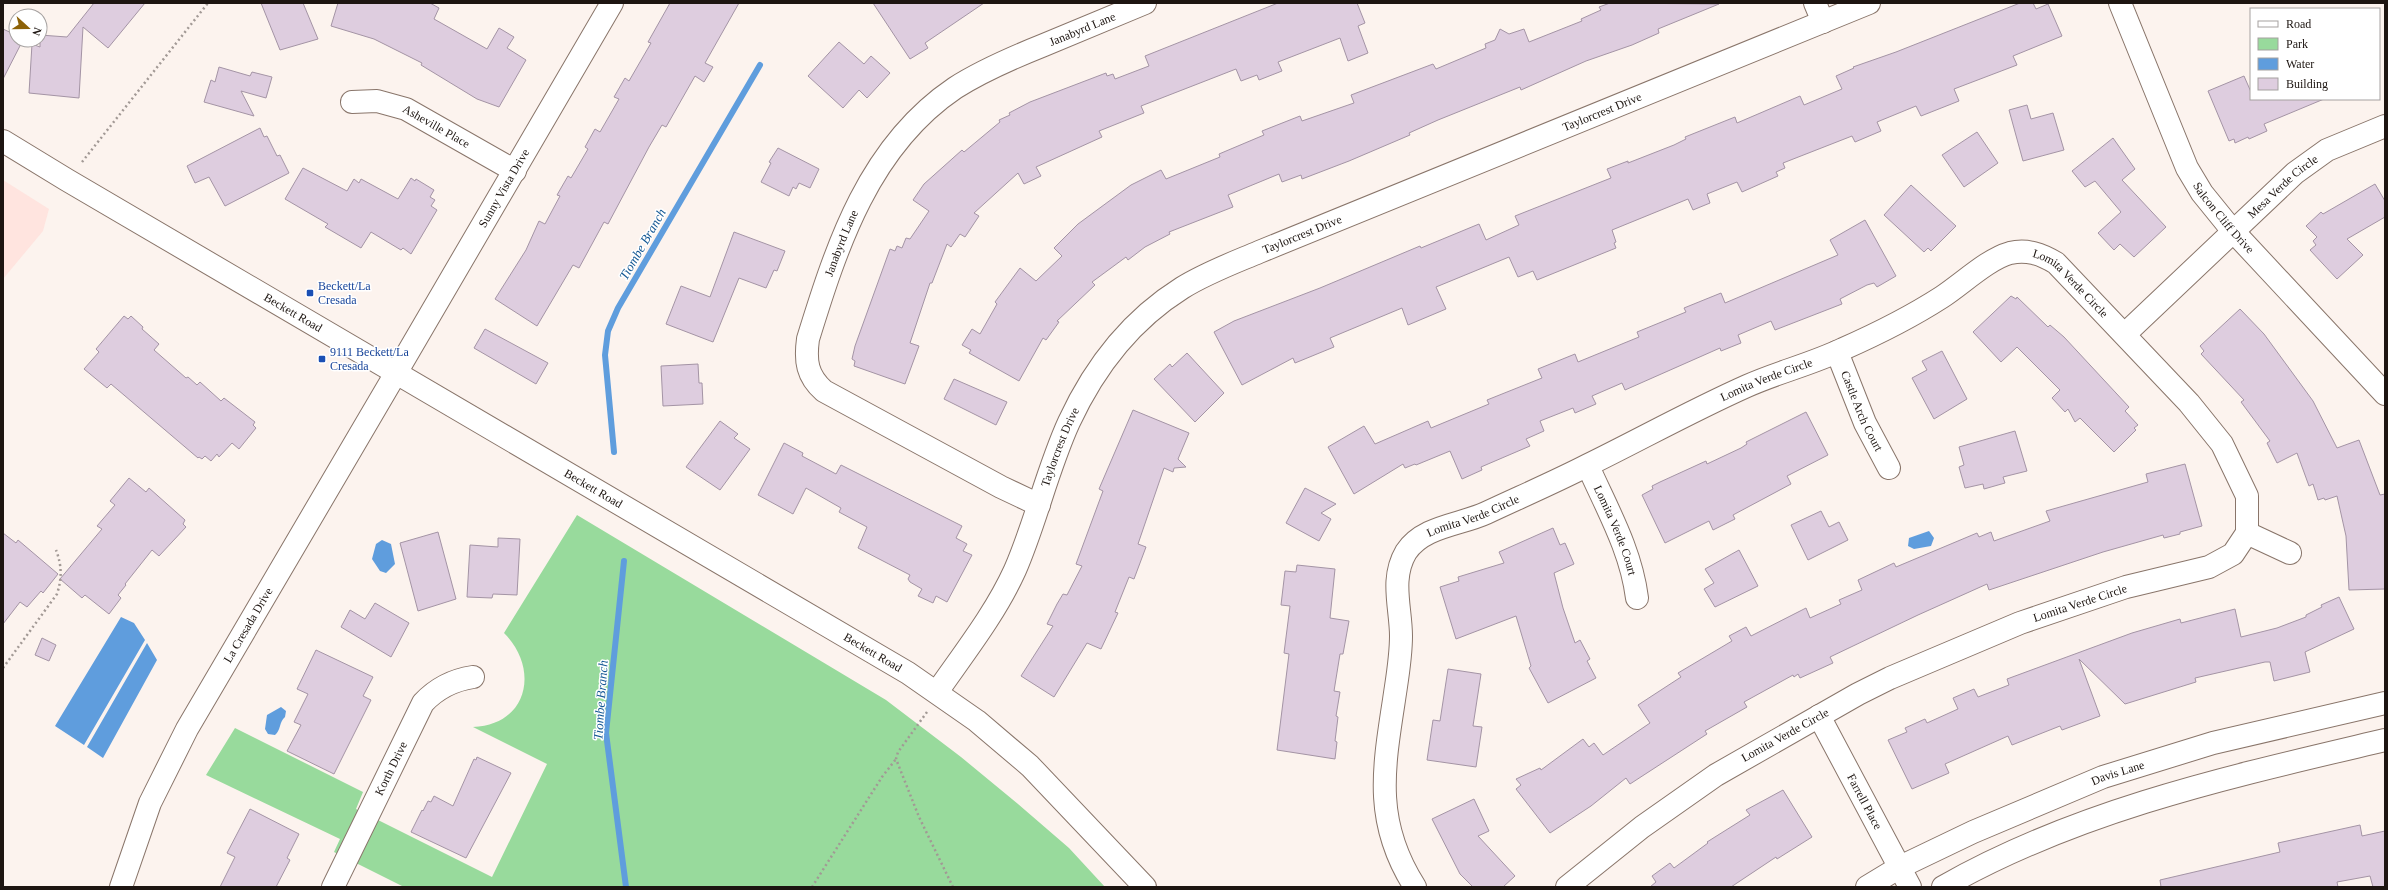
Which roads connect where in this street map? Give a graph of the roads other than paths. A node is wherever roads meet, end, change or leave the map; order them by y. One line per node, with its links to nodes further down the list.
1 (612, 3): 9 (street, Sunny Vista Drive)
2 (1145, 3): 17 (street, Janabyrd Lane)
3 (1869, 3): 5 (street, Taylorcrest Drive)
4 (2120, 3): 10 (street, Salcon Cliff Drive)
5 (1819, 12): 17 (street, Taylorcrest Drive)
6 (352, 102): 9 (street, Asheville Place)
7 (2385, 126): 10 (street, Mesa Verde Circle)
8 (3, 141): 13 (street, Beckett Road)
9 (514, 170): 13 (street, Sunny Vista Drive)
10 (2232, 230): 11 (street, Mesa Verde Circle); 14 (street, Salcon Cliff Drive)
11 (2125, 334): 12 (street, Lomita Verde Circle); 18 (street, Lomita Verde Circle)
12 (1837, 352): 15 (street, Lomita Verde Circle); 16 (street, Castle Arch Court)
13 (396, 373): 22 (street, Beckett Road); 27 (street, La Cresada Drive)
14 (2385, 394)
15 (1588, 466): 20 (street, Lomita Verde Court); 30 (street, Lomita Verde Circle)
16 (1889, 468)
17 (1040, 505): 22 (street, Taylorcrest Drive)
18 (2247, 534): 19 (street); 24 (street, Lomita Verde Circle)
19 (2290, 553)
20 (1637, 598)
21 (473, 677): 28 (street, Korth Drive)
22 (937, 692): 29 (street, Beckett Road)
23 (2385, 703): 26 (street, Davis Lane)
24 (1818, 716): 26 (street, Farrell Place); 31 (street, Lomita Verde Circle)
25 (2385, 740): 34 (street)
26 (1900, 867): 32 (street, Davis Lane); 33 (street, Farrell Place)
27 (121, 887)
28 (333, 887)
29 (1146, 887)
30 (1415, 887)
31 (1567, 887)
32 (1867, 887)
33 (1910, 887)
34 (1943, 887)

